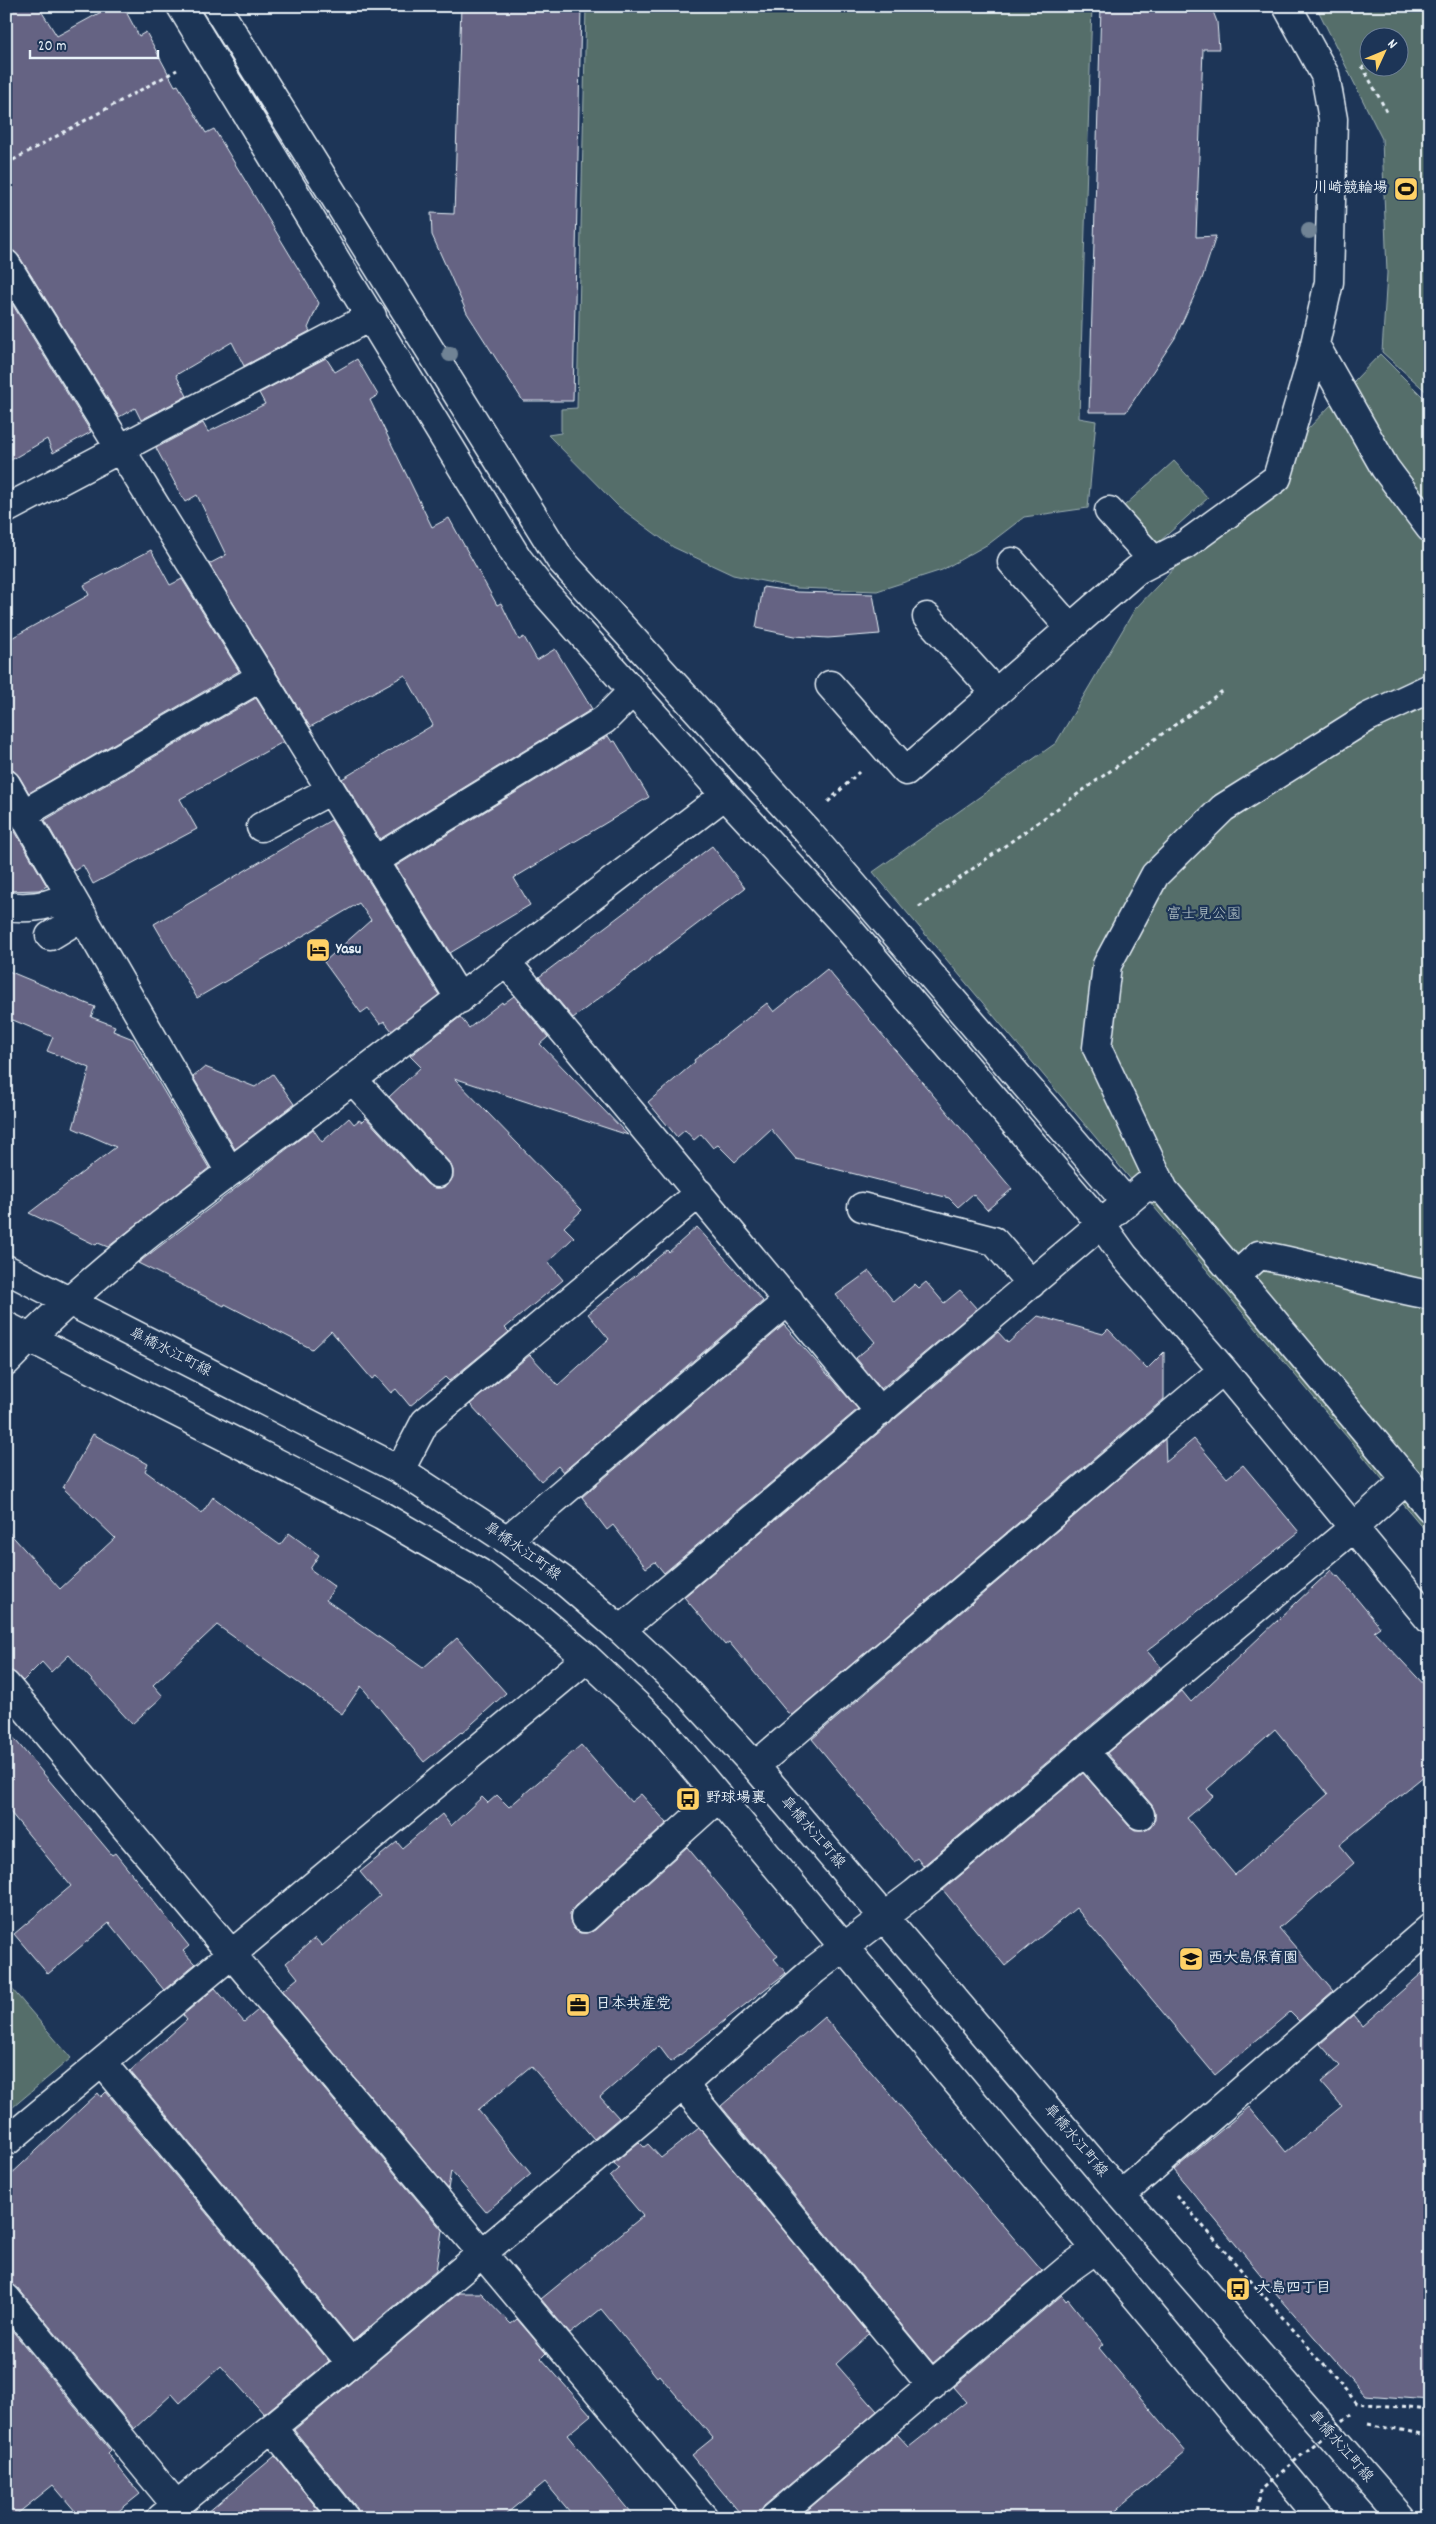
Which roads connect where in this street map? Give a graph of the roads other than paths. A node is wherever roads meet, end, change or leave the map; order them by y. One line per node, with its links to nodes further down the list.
1 (181, 6): 5 (street)
2 (216, 6): 36 (street)
3 (1287, 6): 6 (street)
4 (6, 264): 7 (street)
5 (372, 316): 7 (street); 18 (street)
6 (1315, 345): 10 (street); 11 (street)
7 (120, 449): 8 (street); 15 (street)
8 (6, 509)
9 (1109, 511): 11 (street)
10 (1430, 528)
11 (1154, 561): 14 (street)
12 (1012, 562): 14 (street)
13 (927, 617): 19 (street)
14 (1070, 628): 19 (street)
15 (261, 677): 21 (street); 23 (street)
16 (830, 685): 19 (street)
17 (1430, 688): 34 (street)
18 (633, 691): 22 (street); 25 (street)
19 (996, 693)
20 (6, 784): 23 (street)
21 (331, 790): 24 (street); 25 (street)
22 (725, 795): 29 (street); 38 (street)
23 (23, 814): 27 (street)
24 (261, 827)
25 (374, 860): 30 (street)
26 (6, 906): 27 (street)
27 (76, 906): 28 (street); 32 (street)
28 (50, 936)
29 (507, 963): 30 (street); 35 (street)
30 (460, 999): 31 (street)
31 (342, 1078): 32 (street); 33 (street)
32 (230, 1172): 43 (street)
33 (438, 1174)
34 (1164, 1190): 36 (street); 40 (street)
35 (699, 1193): 44 (street); 49 (street)
36 (1127, 1203): 38 (street)
37 (862, 1207): 41 (street)
38 (1101, 1224): 41 (street); 47 (street)
39 (6, 1269): 43 (street, 皐橋水江町線)
40 (1236, 1276): 42 (street); 50 (street)
41 (1031, 1284): 48 (street)
42 (1430, 1295)
43 (68, 1300): 45 (street); 49 (street, 皐橋水江町線)
44 (789, 1300): 48 (street); 53 (street)
45 (18, 1332): 46 (street); 56 (street)
46 (6, 1362)
47 (1223, 1370): 52 (street); 59 (street)
48 (880, 1412): 55 (street)
49 (400, 1470): 53 (street, 皐橋水江町線)
50 (1406, 1480): 51 (street); 52 (street)
51 (1430, 1508)
52 (1353, 1528): 54 (street); 58 (street)
53 (507, 1540): 55 (street, 皐橋水江町線)
54 (1430, 1620)
55 (621, 1630): 59 (street, 皐橋水江町線)
56 (587, 1658): 60 (street); 66 (street)
57 (6, 1685): 66 (street)
58 (1084, 1750): 61 (street); 62 (street)
59 (755, 1766): 62 (street, 皐橋水江町線)
60 (719, 1797): 63 (street); 65 (street)
61 (1140, 1815)
62 (884, 1916): 65 (street); 70 (street, 皐橋水江町線)
63 (586, 1918)
64 (1430, 1928): 70 (street)
65 (846, 1946): 68 (street); 71 (street)
66 (233, 1955): 67 (street); 72 (street)
67 (102, 2062): 69 (street); 74 (street)
68 (683, 2085): 72 (street); 75 (street)
69 (6, 2142)
70 (1121, 2196): 82 (street, 皐橋水江町線)
71 (1096, 2249): 75 (street); 81 (street)
72 (482, 2252): 74 (street); 79 (street)
73 (6, 2298): 77 (street)
74 (351, 2363): 76 (street)
75 (932, 2386): 80 (street)
76 (272, 2428): 77 (street); 78 (street)
77 (168, 2511)
78 (345, 2518)
79 (704, 2518)
80 (774, 2518)
81 (1322, 2518)
82 (1402, 2518)

